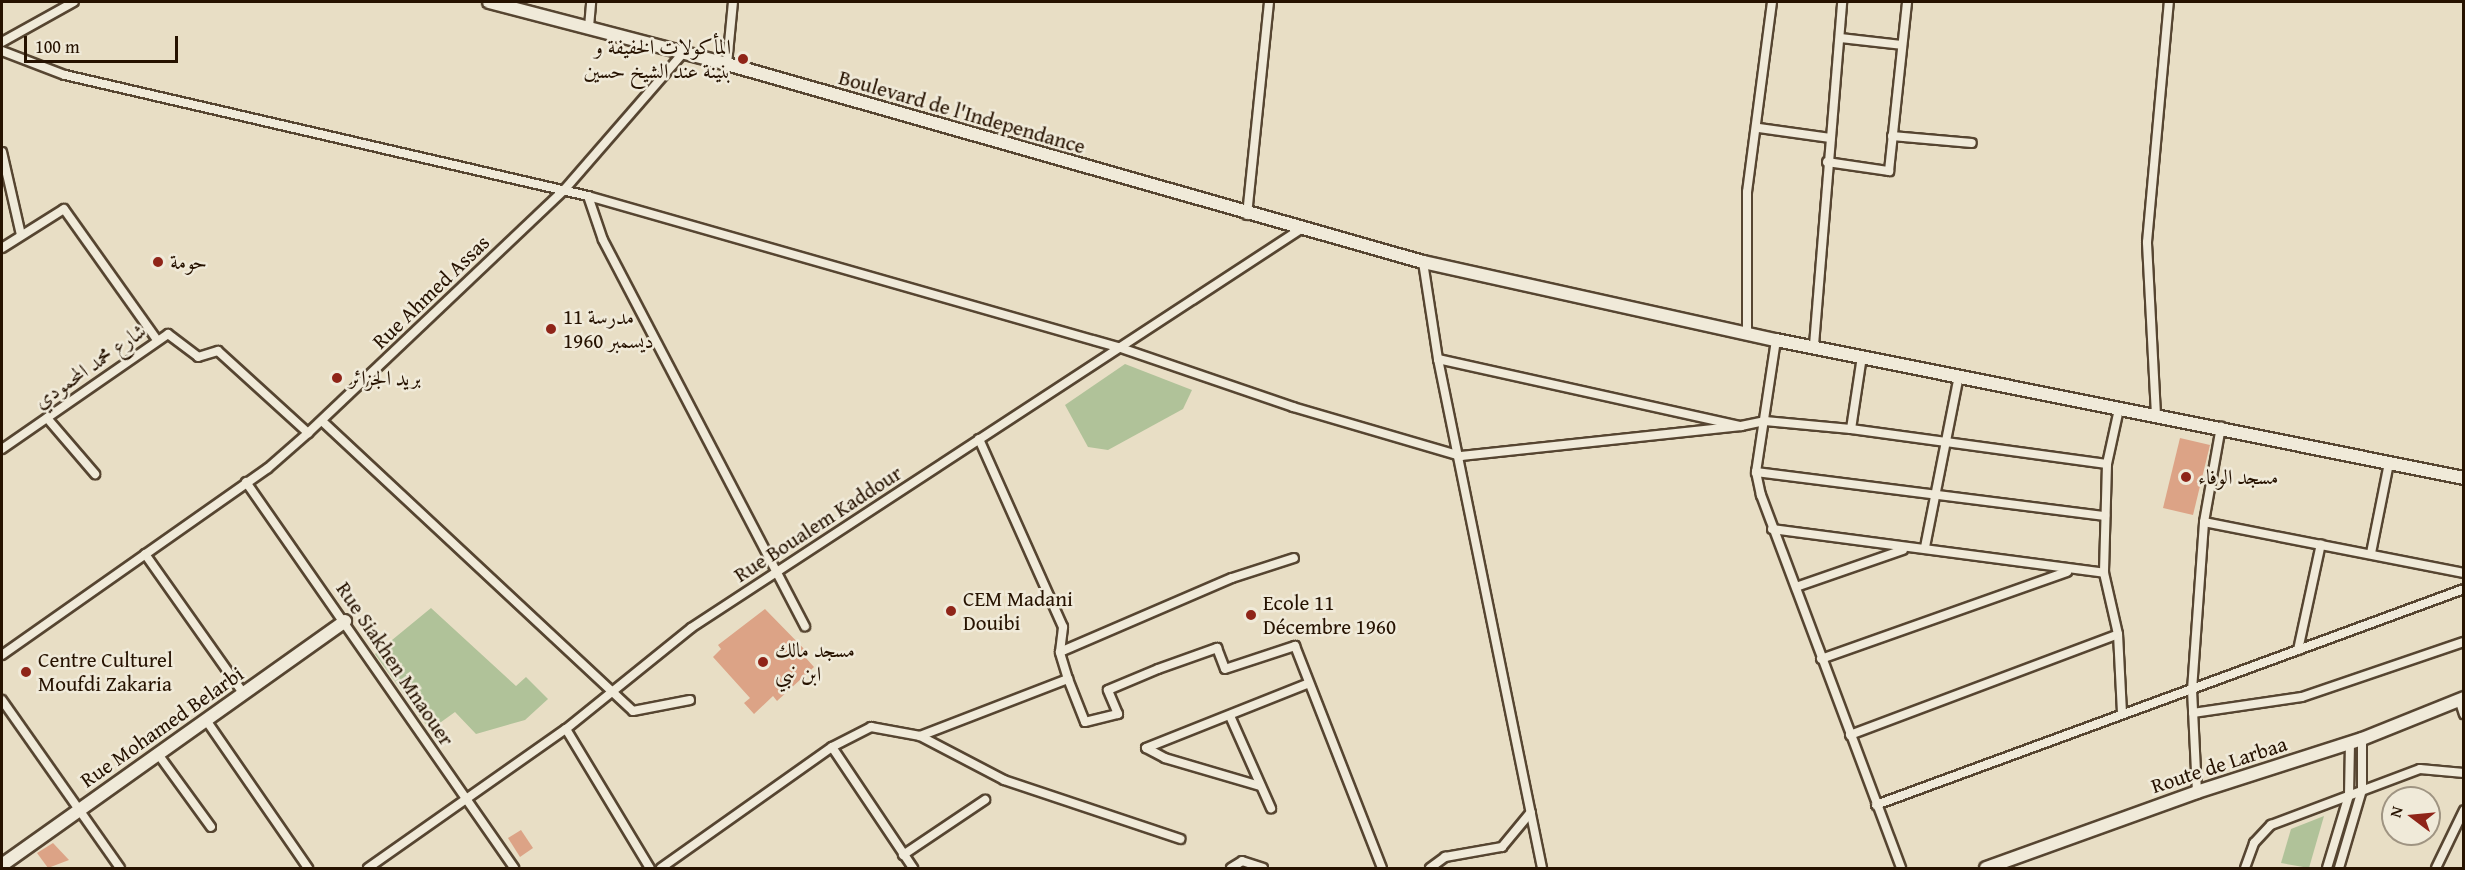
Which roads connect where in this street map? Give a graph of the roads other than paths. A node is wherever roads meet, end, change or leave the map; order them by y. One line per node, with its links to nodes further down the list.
1 (74, 2): 12 (street)
2 (489, 2): 10 (street, Boulevard de l'Independance)
3 (591, 2): 10 (street)
4 (734, 2): 16 (street)
5 (1269, 2): 25 (street)
6 (1772, 2): 17 (street)
7 (1842, 2): 11 (street)
8 (1907, 2): 13 (street)
9 (2169, 2): 39 (street)
10 (589, 27): 15 (street, Boulevard de l'Independance)
11 (1840, 38): 13 (street); 19 (street)
12 (2, 42)
13 (1902, 45): 18 (street)
14 (2, 51): 23 (street)
15 (683, 53): 16 (street, Boulevard de l'Independance); 23 (street, Rue Ahmed Assas)
16 (727, 64): 25 (street, Boulevard de l'Independance)
17 (1758, 128): 19 (street); 30 (street)
18 (1892, 136): 20 (street); 22 (street)
19 (1830, 138): 22 (street)
20 (1972, 143)
21 (2, 152): 27 (street)
22 (1827, 162): 33 (street)
23 (564, 190): 24 (street); 41 (street, Rue Ahmed Assas)
24 (588, 196): 34 (street); 68 (street)
25 (1247, 215): 26 (street, Boulevard de l'Independance)
26 (1301, 229): 29 (street, Boulevard de l'Independance); 34 (street, Rue Boualem Kaddour)
27 (21, 235): 28 (street); 31 (street)
28 (2, 248)
29 (1423, 262): 30 (street, Boulevard de l'Independance); 36 (street)
30 (1748, 332): 32 (street, Boulevard de l'Independance)
31 (157, 340): 40 (street, شارع محمد المحمودي); 46 (street, شارع محمد المحمودي)
32 (1776, 340): 33 (street, Boulevard de l'Independance); 42 (street)
33 (1814, 345): 35 (street, Boulevard de l'Independance)
34 (1121, 348): 47 (street, Rue Boualem Kaddour); 50 (street)
35 (1862, 356): 37 (street, Boulevard de l'Independance); 45 (street)
36 (1438, 359): 43 (street); 50 (street)
37 (1959, 375): 38 (street, Boulevard de l'Independance); 48 (street)
38 (2119, 409): 39 (street, Boulevard de l'Independance); 52 (street)
39 (2156, 415): 44 (street, Boulevard de l'Independance)
40 (47, 418): 49 (street, شارع محمد المحمودي); 54 (street)
41 (322, 421): 46 (street, Rue Ahmed Assas); 85 (street)
42 (1765, 421): 43 (street); 45 (street); 53 (street)
43 (1741, 426): 50 (street)
44 (2221, 427): 51 (street, Boulevard de l'Independance); 59 (street)
45 (1851, 429): 48 (street)
46 (308, 433): 56 (street, Rue Ahmed Assas)
47 (979, 439): 68 (street, Rue Boualem Kaddour); 78 (street)
48 (1944, 441): 52 (street); 57 (street)
49 (2, 449)
50 (1461, 456): 111 (street)
51 (2389, 463): 55 (street, Boulevard de l'Independance); 64 (street)
52 (2107, 464): 58 (street)
53 (1756, 472): 57 (street); 60 (street)
54 (95, 474)
55 (2463, 478)
56 (246, 482): 65 (street, Rue Ahmed Assas); 73 (street, Rue Siakhen Mnaouer)
57 (1935, 497): 58 (street); 62 (street)
58 (2105, 516): 69 (street)
59 (2204, 522): 61 (street); 83 (street)
60 (1772, 529): 63 (street); 71 (street)
61 (2321, 544): 64 (street); 77 (street)
62 (1925, 547): 63 (street); 67 (street)
63 (1906, 549): 71 (street)
64 (2371, 553): 70 (street)
65 (145, 554): 79 (street, Rue Ahmed Assas); 84 (street)
66 (1294, 558): 78 (street)
67 (2068, 571): 69 (street); 80 (street)
68 (780, 573): 74 (street); 85 (street, Rue Boualem Kaddour)
69 (2104, 573): 75 (street)
70 (2463, 573)
71 (1796, 587): 80 (street)
72 (2463, 589): 77 (street)
73 (345, 621): 84 (street, Rue Mohamed Belarbi); 105 (street, Rue Siakhen Mnaouer)
74 (805, 626)
75 (2118, 634): 90 (street); 95 (street)
76 (2463, 642): 89 (street)
77 (2298, 650): 83 (street)
78 (1060, 652): 81 (street)
79 (2, 655)
80 (1821, 660): 95 (street)
81 (1068, 679): 82 (street); 96 (street)
82 (1307, 684): 92 (street); 125 (street)
83 (2192, 690): 89 (street); 90 (street)
84 (243, 693): 93 (street, Rue Mohamed Belarbi)
85 (612, 693): 88 (street); 94 (street, Rue Boualem Kaddour)
86 (2462, 699): 91 (street); 97 (street, Route de Larbaa)
87 (2, 700): 109 (street)
88 (690, 700)
89 (2193, 713): 103 (street)
90 (2122, 714): 107 (street)
91 (2463, 714)
92 (1230, 716): 101 (street); 101 (street)
93 (206, 720): 99 (street, Rue Mohamed Belarbi); 118 (street)
94 (566, 729): 105 (street, Rue Boualem Kaddour); 121 (street)
95 (1850, 735): 107 (street)
96 (920, 736): 98 (street); 113 (street)
97 (2356, 741): 102 (street); 103 (street, Route de Larbaa); 104 (street)
98 (832, 747): 114 (street); 116 (street)
99 (158, 754): 109 (street, Rue Mohamed Belarbi); 112 (street)
100 (2463, 773): 102 (street)
101 (1260, 786): 108 (street)
102 (2362, 790): 104 (street); 132 (street)
103 (2197, 792): 129 (street, Route de Larbaa)
104 (2349, 795): 130 (street); 131 (street)
105 (465, 799): 119 (street, Rue Boualem Kaddour); 120 (street, Rue Siakhen Mnaouer)
106 (984, 800): 114 (street)
107 (1876, 805): 128 (street)
108 (1270, 808)
109 (78, 810): 115 (street, Rue Mohamed Belarbi); 117 (street)
110 (2463, 810): 133 (street)
111 (1531, 812): 126 (street); 127 (street)
112 (211, 827)
113 (1180, 839)
114 (903, 855): 122 (street)
115 (2, 865)
116 (666, 867)
117 (120, 868)
118 (308, 868)
119 (368, 868)
120 (514, 868)
121 (650, 868)
122 (913, 868)
123 (1232, 868): 124 (street)
124 (1263, 868)
125 (1382, 868)
126 (1430, 868)
127 (1542, 868)
128 (1901, 868)
129 (1986, 868)
130 (2245, 868)
131 (2327, 868)
132 (2339, 868)
133 (2436, 868)

